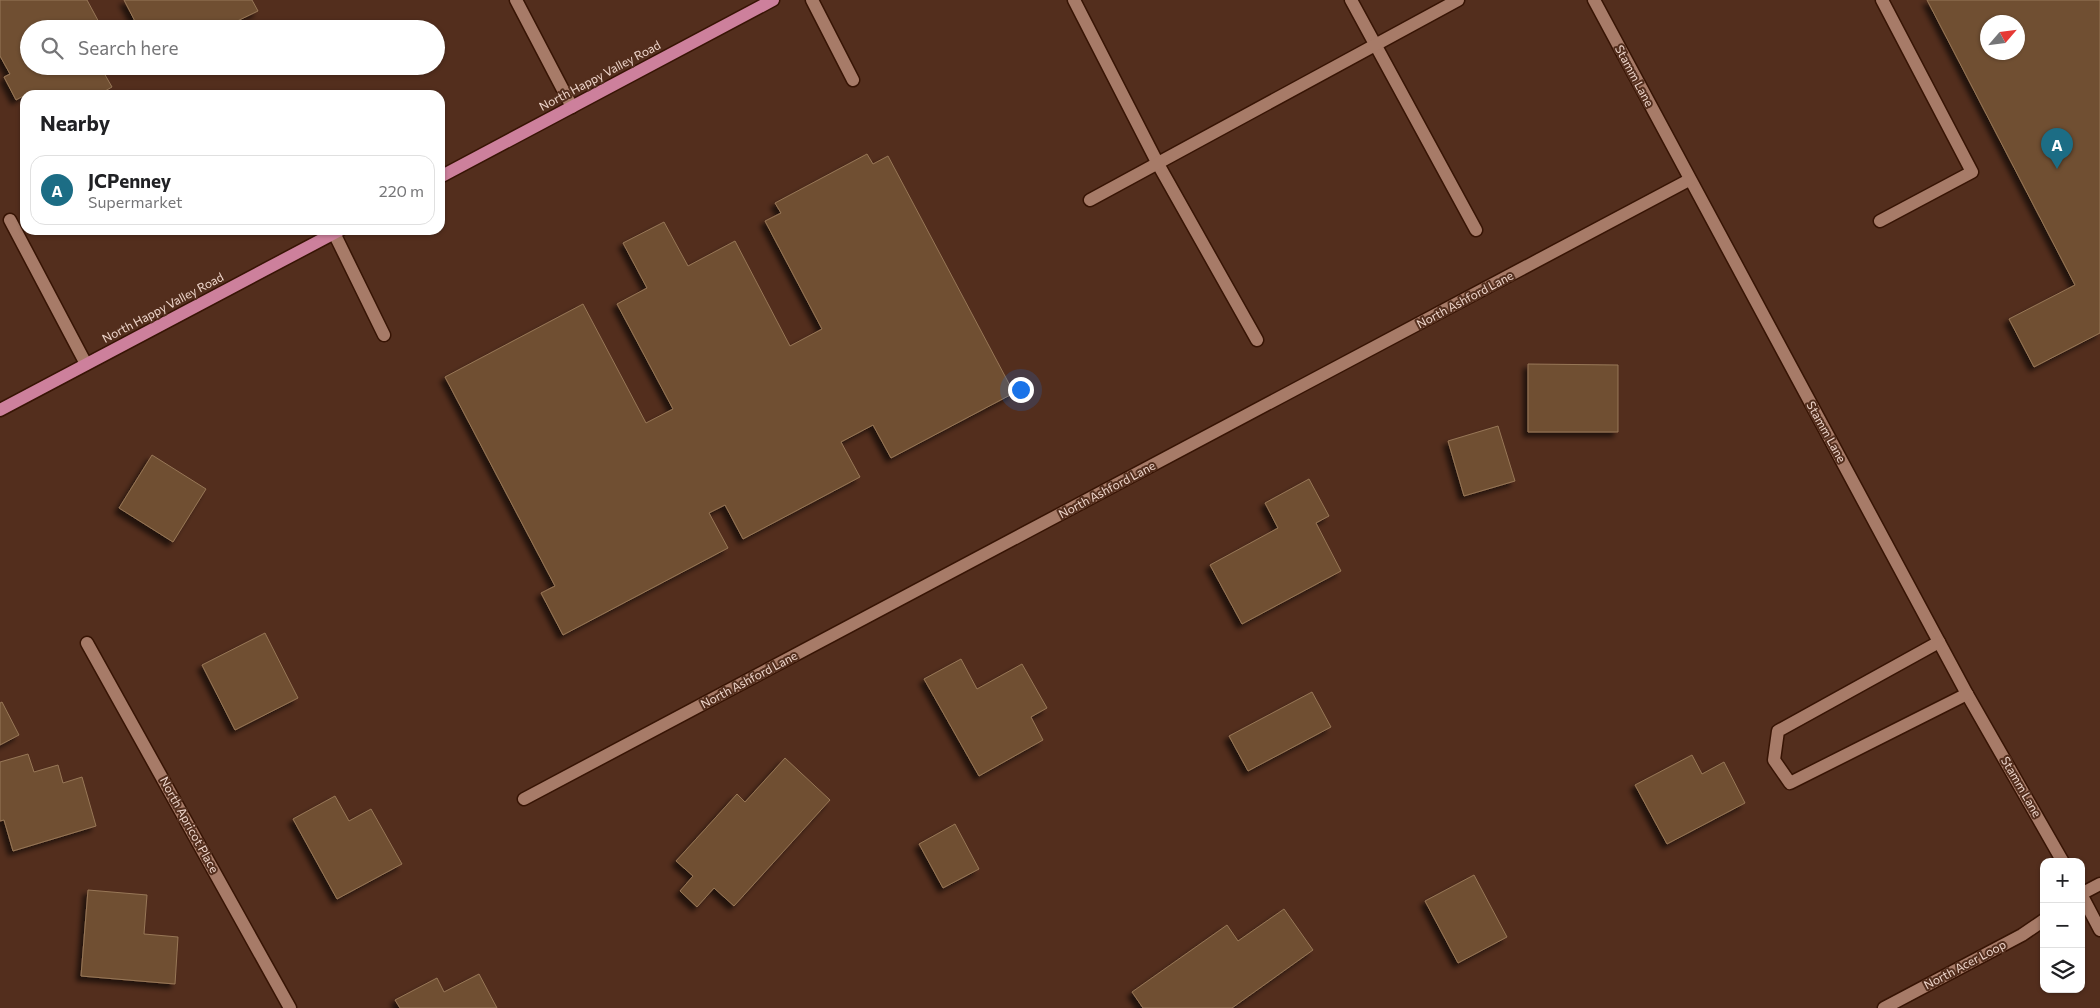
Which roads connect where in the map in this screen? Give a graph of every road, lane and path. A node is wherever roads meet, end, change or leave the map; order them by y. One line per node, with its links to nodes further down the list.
1 (516, 0): 11 (street)
2 (773, 0): 11 (main road, North Happy Valley Road)
3 (812, 0): 10 (street)
4 (1074, 0): 12 (street)
5 (1351, 0): 9 (street)
6 (1458, 0): 9 (street)
7 (1594, 0): 14 (street, Stamm Lane)
8 (1882, 0): 17 (street)
9 (1376, 45): 12 (street); 18 (street)
10 (853, 80)
11 (572, 106): 13 (main road, North Happy Valley Road)
12 (1158, 164): 15 (street); 22 (street)
13 (445, 174)
14 (1690, 180): 25 (street, Stamm Lane); 28 (street, North Ashford Lane)
15 (1090, 200)
16 (10, 220): 23 (street)
17 (1880, 221)
18 (1476, 230)
19 (331, 235): 23 (main road, North Happy Valley Road)
20 (338, 235): 21 (street)
21 (384, 335)
22 (1256, 340)
23 (86, 364): 24 (main road, North Happy Valley Road)
24 (0, 410)
25 (1940, 642): 27 (street, Stamm Lane); 27 (street)
26 (87, 643): 35 (street, North Apricot Place)
27 (1967, 694): 29 (street, Stamm Lane)
28 (524, 799)
29 (2061, 858)
30 (2100, 884): 31 (street)
31 (2085, 892)
32 (2085, 902): 34 (street)
33 (2040, 923): 36 (street, North Acer Loop)
34 (2100, 930)
35 (290, 1008)
36 (1884, 1008)

